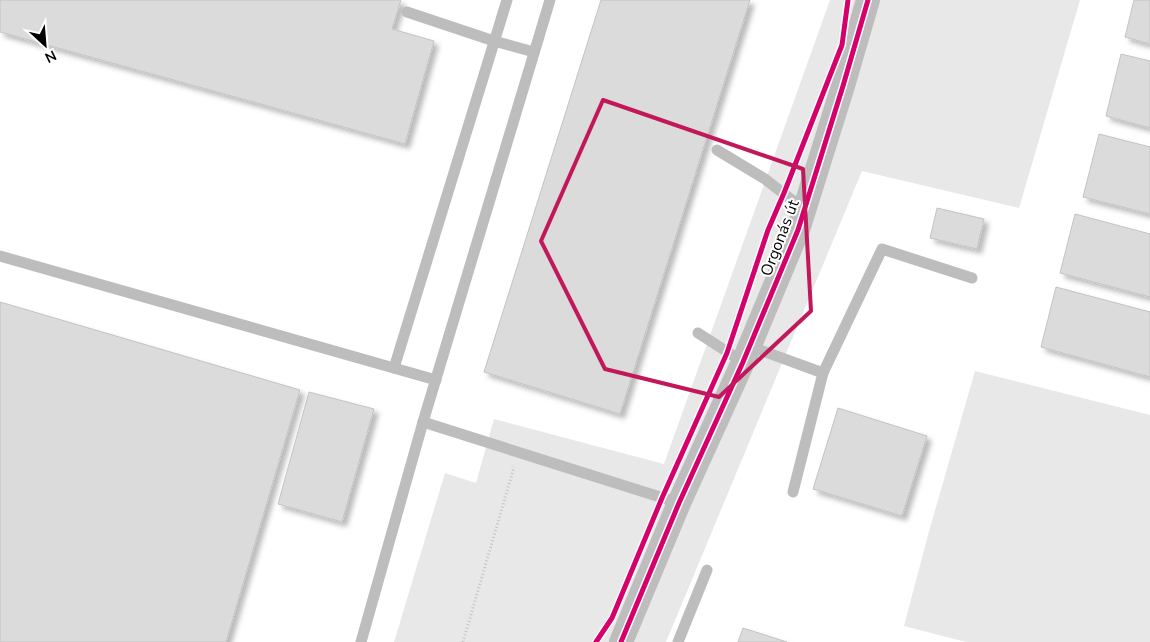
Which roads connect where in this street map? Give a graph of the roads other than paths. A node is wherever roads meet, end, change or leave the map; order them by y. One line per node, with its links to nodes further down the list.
1 (507, 0): 5 (lane)
2 (550, 0): 6 (lane)
3 (868, 0): 8 (street, Orgonás út)
4 (407, 12): 5 (lane)
5 (494, 41): 6 (lane); 13 (lane)
6 (534, 52): 15 (lane)
7 (717, 150): 8 (lane)
8 (805, 210): 12 (street, Orgonás út)
9 (0, 256): 13 (lane)
10 (972, 278): 14 (lane)
11 (698, 333): 12 (lane)
12 (746, 354): 14 (lane); 18 (street, Orgonás út)
13 (394, 368): 15 (lane)
14 (823, 373): 17 (lane)
15 (436, 380): 16 (lane)
16 (423, 422): 18 (lane); 20 (lane)
17 (793, 492)
18 (679, 503): 21 (street, Orgonás út)
19 (707, 570): 22 (lane)
20 (362, 642)
21 (621, 642)
22 (678, 642)

